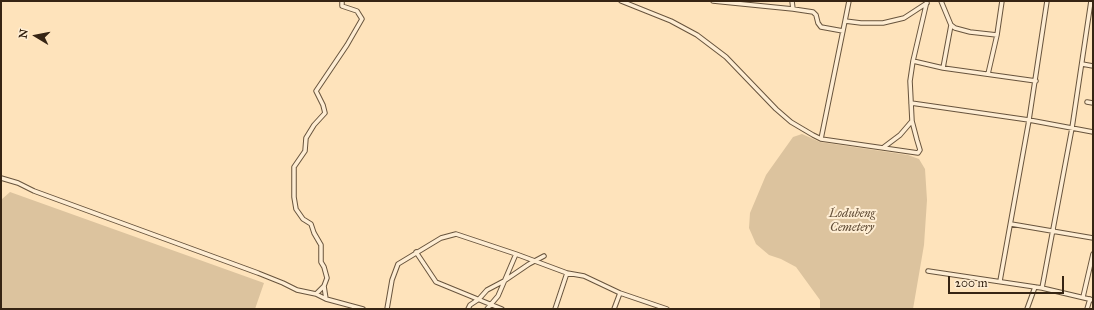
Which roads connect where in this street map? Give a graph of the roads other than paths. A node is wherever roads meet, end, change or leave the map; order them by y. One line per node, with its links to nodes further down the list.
1 (342, 1): 44 (street)
2 (621, 1): 29 (street)
3 (713, 1): 11 (street)
4 (792, 1): 11 (street)
5 (849, 1): 12 (street)
6 (941, 1): 13 (street)
7 (1002, 1): 15 (street)
8 (1047, 1): 21 (street)
9 (1090, 1): 17 (street)
10 (927, 2): 12 (street); 16 (street)
11 (793, 8): 14 (street)
12 (845, 21): 14 (street)
13 (951, 25): 15 (street); 19 (street)
14 (843, 31): 29 (street)
15 (997, 35): 20 (street)
16 (913, 61): 19 (street); 23 (street)
17 (1082, 64): 18 (street); 27 (street)
18 (1093, 66)
19 (943, 68): 20 (street)
20 (988, 74): 21 (street)
21 (1036, 81): 25 (street)
22 (1087, 102): 24 (street)
23 (911, 103): 25 (street); 26 (street)
24 (1093, 103)
25 (1029, 120): 27 (street); 32 (street)
26 (912, 121): 30 (street); 30 (street)
27 (1072, 128): 28 (street); 33 (street)
28 (1093, 132)
29 (821, 139): 30 (street)
30 (884, 148)
31 (1, 178): 48 (street)
32 (1011, 224): 33 (street); 43 (street)
33 (1053, 232): 34 (street); 46 (street)
34 (1093, 238)
35 (416, 252): 36 (street); 51 (street); 55 (street)
36 (516, 254): 39 (street); 42 (street)
37 (1093, 254): 49 (street)
38 (544, 256): 39 (street)
39 (534, 261): 41 (street); 42 (street)
40 (928, 271): 43 (street)
41 (567, 273): 47 (street); 59 (street)
42 (504, 281): 51 (street); 53 (street)
43 (1000, 281): 45 (street)
44 (324, 286): 48 (street); 50 (street)
45 (1035, 287): 46 (street); 62 (street)
46 (1042, 288): 49 (street)
47 (620, 293): 60 (street); 61 (street)
48 (316, 294): 50 (street)
49 (1083, 297): 52 (street)
50 (326, 298): 54 (street)
51 (479, 299): 53 (street); 56 (street)
52 (1091, 299): 63 (street)
53 (491, 304): 57 (street); 58 (street)
54 (363, 309)
55 (387, 309)
56 (468, 309)
57 (486, 309)
58 (502, 309)
59 (554, 309)
60 (614, 309)
61 (667, 309)
62 (1027, 309)
63 (1087, 309)

